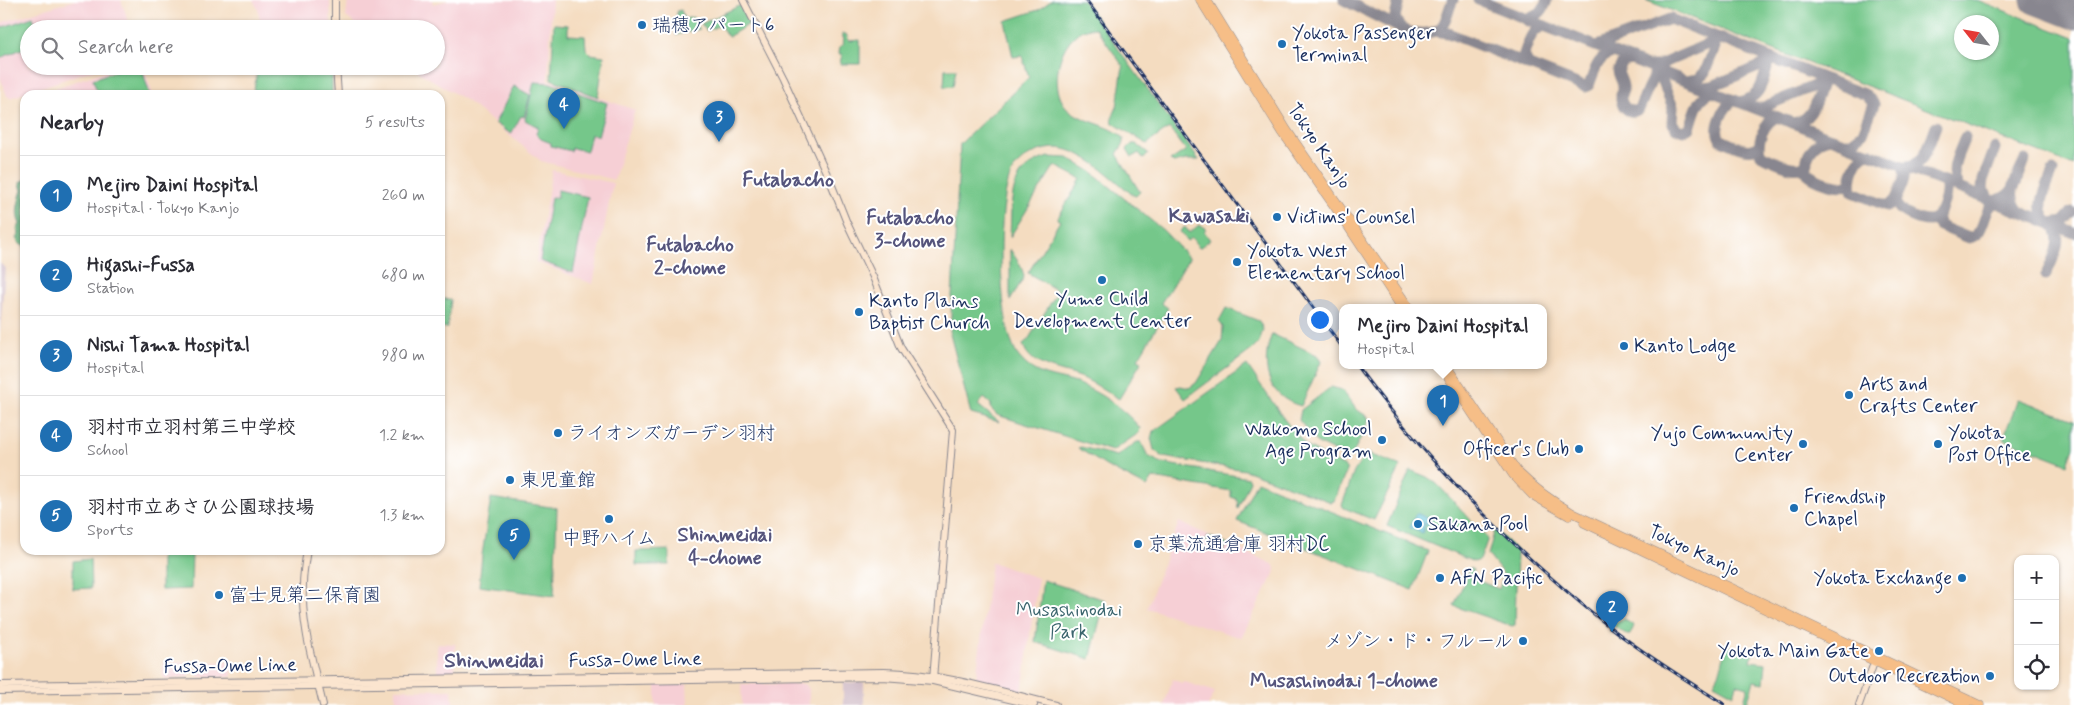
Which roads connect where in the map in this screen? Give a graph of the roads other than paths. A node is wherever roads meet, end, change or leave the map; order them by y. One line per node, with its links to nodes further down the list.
1 (335, 0): 5 (main road)
2 (742, 0): 14 (main road)
3 (1200, 0): 8 (highway, Tokyo Kanjo)
4 (1206, 0): 9 (highway, Tokyo Kanjo)
5 (335, 20)
6 (337, 75): 7 (main road)
7 (338, 90)
8 (1399, 304)
9 (1406, 304)
10 (1443, 369): 13 (highway, Tokyo Kanjo)
11 (1449, 369): 13 (highway, Tokyo Kanjo)
12 (306, 555): 15 (main road)
13 (1875, 658): 22 (main road); 23 (highway, Tokyo Kanjo); 24 (highway, Tokyo Kanjo)
14 (933, 678): 15 (main road, Fussa-Ome Line); 17 (main road, Fussa-Ome Line); 20 (main road, Fussa-Ome Line); 21 (main road, Fussa-Ome Line)
15 (317, 679): 16 (main road, Fussa-Ome Line); 17 (main road)
16 (0, 685)
17 (319, 687): 18 (main road, Fussa-Ome Line); 19 (main road)
18 (0, 692)
19 (323, 705)
20 (1034, 705)
21 (1056, 705)
22 (1859, 705)
23 (1966, 705)
24 (1980, 705)

